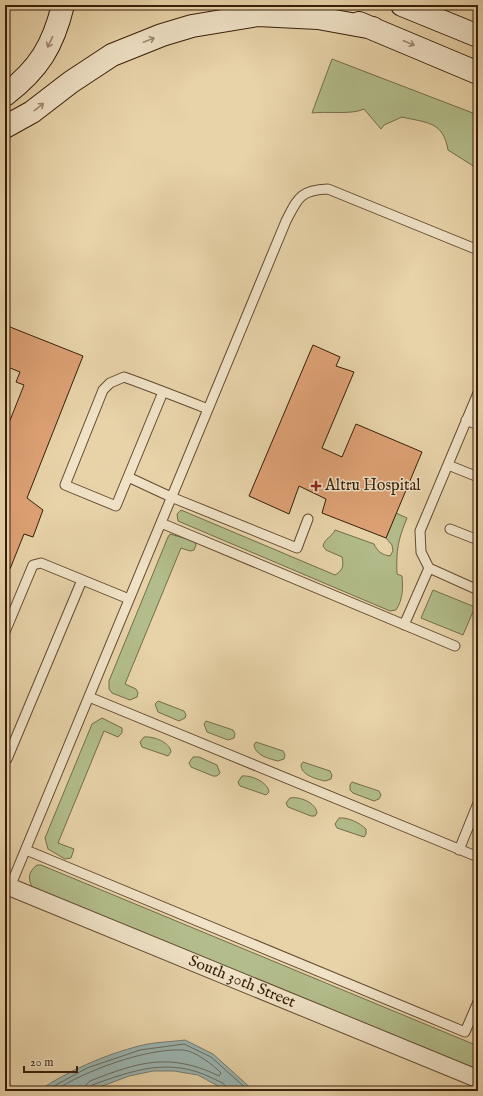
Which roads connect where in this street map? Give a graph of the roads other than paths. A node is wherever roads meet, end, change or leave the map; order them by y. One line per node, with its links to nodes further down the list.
1 (63, 5): 7 (main road, one-way to 7)
2 (318, 5): 4 (main road)
3 (402, 5): 5 (main road)
4 (373, 28): 6 (main road, one-way to 6); 8 (main road, one-way to 4)
5 (478, 36)
6 (478, 73)
7 (5, 95)
8 (5, 127)
9 (478, 250): 12 (lane)
10 (163, 392): 12 (lane); 16 (lane); 16 (lane)
11 (478, 393): 13 (lane)
12 (208, 409): 18 (lane)
13 (466, 420): 14 (lane); 15 (lane)
14 (478, 425)
15 (448, 465): 17 (lane); 23 (lane)
16 (128, 477): 18 (lane)
17 (478, 477)
18 (171, 497): 19 (lane); 20 (lane)
19 (308, 519)
20 (161, 523): 26 (lane); 27 (lane)
21 (450, 529): 22 (lane)
22 (478, 540)
23 (429, 568): 25 (lane); 27 (lane)
24 (82, 580): 26 (lane); 28 (lane); 31 (lane)
25 (478, 590)
26 (129, 599): 30 (lane)
27 (404, 625): 29 (lane)
28 (5, 632)
29 (455, 646)
30 (89, 697): 33 (lane); 34 (lane)
31 (6, 759)
32 (478, 803): 34 (lane)
33 (26, 850): 36 (lane); 37 (lane)
34 (459, 850): 35 (lane)
35 (478, 857)
36 (8, 886): 38 (street, South 30th Street)
37 (478, 1002)
38 (478, 1080)

